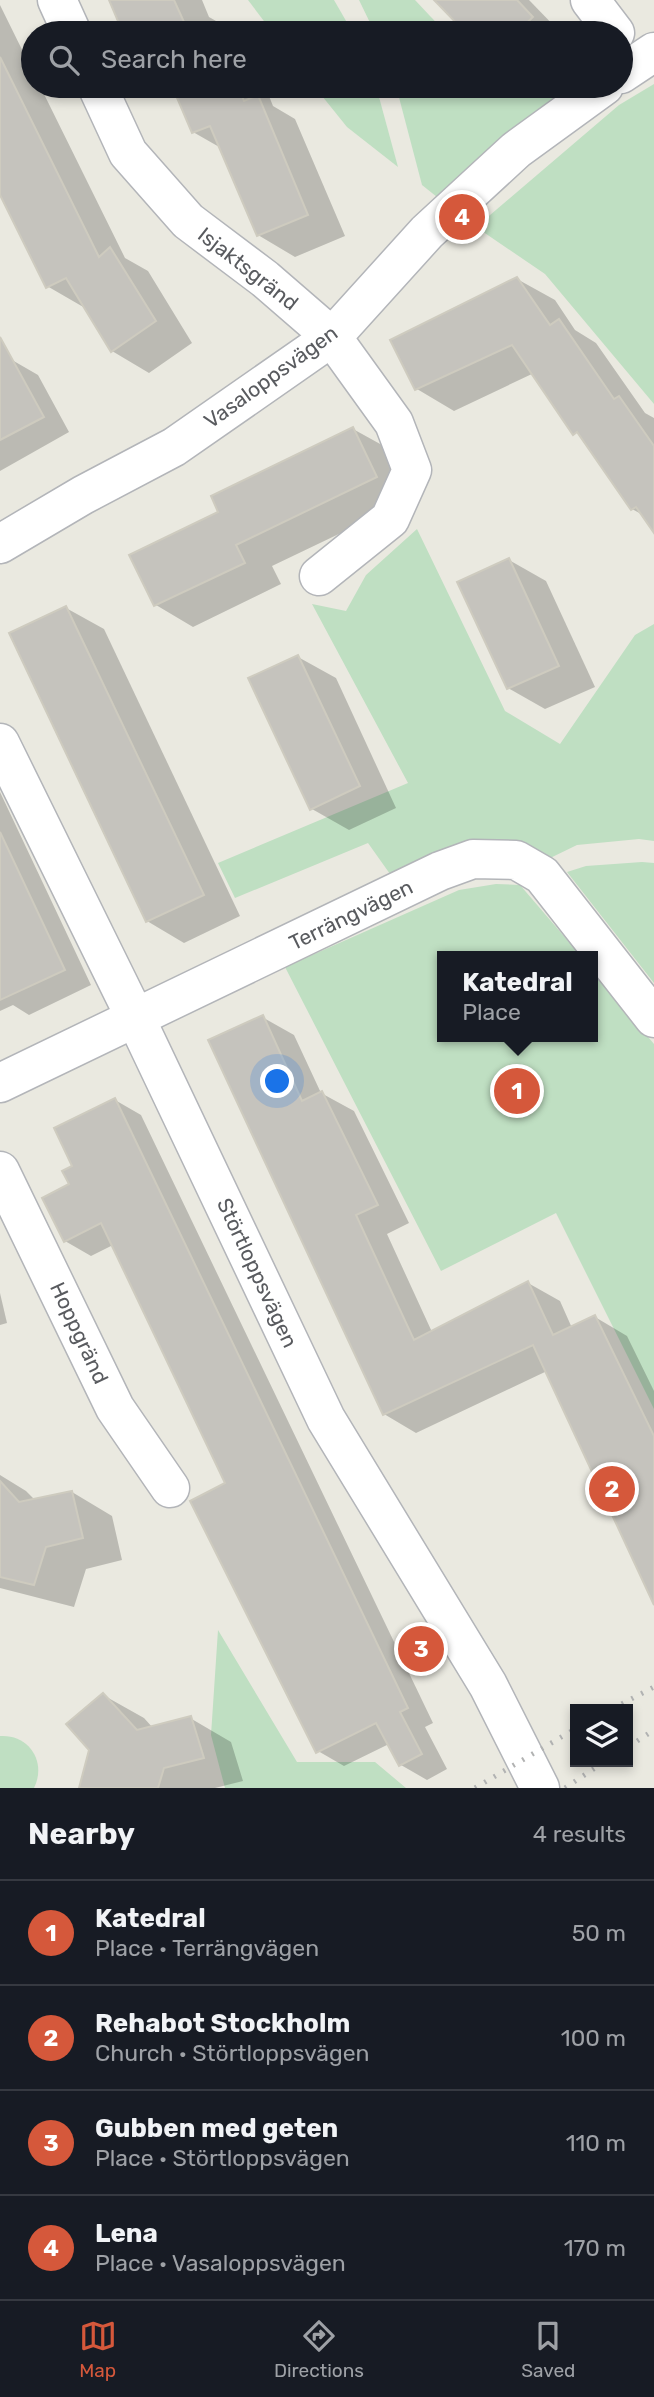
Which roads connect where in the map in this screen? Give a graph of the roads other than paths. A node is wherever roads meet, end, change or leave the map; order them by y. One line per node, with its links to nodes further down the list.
1 (57, 0): 3 (street)
2 (590, 0): 4 (street)
3 (67, 21)
4 (606, 21)
5 (103, 98): 7 (street, Isjaktsgränd)
6 (588, 98): 7 (street, Vasaloppsvägen)
7 (332, 337): 8 (street, Vasaloppsvägen); 9 (street, Isjaktsgränd)
8 (0, 544)
9 (319, 576)
10 (0, 743): 11 (street, Störtloppsvägen)
11 (135, 1017): 12 (street, Terrängvägen); 13 (street, Terrängvägen); 16 (street, Störtloppsvägen)
12 (654, 1018)
13 (0, 1083)
14 (0, 1171): 15 (street, Hoppgränd)
15 (170, 1488)
16 (540, 1788)

